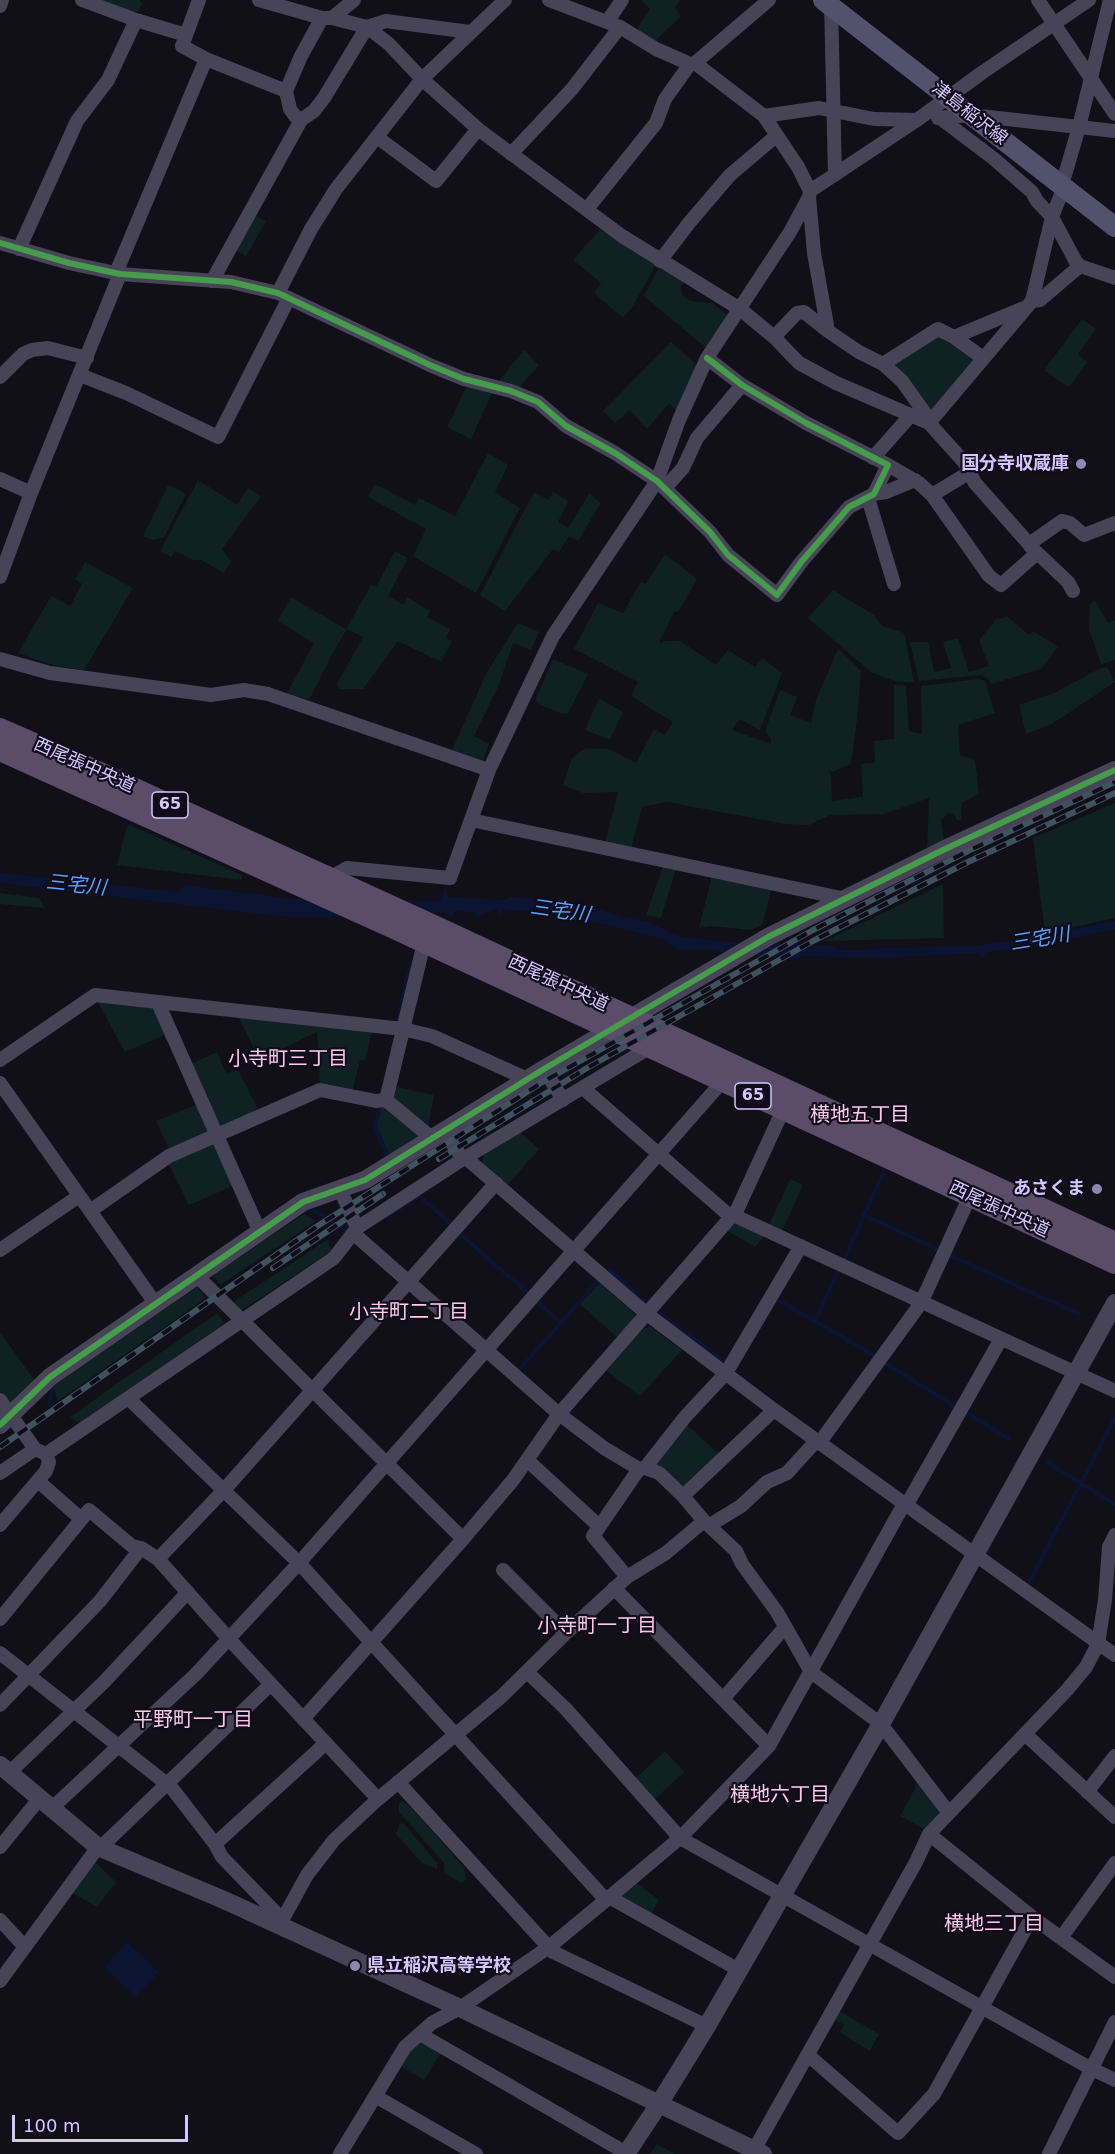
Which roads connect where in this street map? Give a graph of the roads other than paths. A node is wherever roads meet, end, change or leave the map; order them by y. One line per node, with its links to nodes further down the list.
1 (2, 0): 14 (street)
2 (82, 0): 16 (street)
3 (199, 0): 21 (street)
4 (259, 0): 15 (street)
5 (354, 0): 15 (street)
6 (505, 0): 20 (street)
7 (549, 0): 17 (street)
8 (622, 0): 17 (street)
9 (769, 0): 23 (street)
10 (1038, 0): 18 (street)
11 (1089, 0): 18 (street)
12 (1110, 0): 24 (street)
13 (828, 2): 27 (main road, 津島稲沢線); 28 (street)
14 (0, 6)
15 (327, 18): 19 (street); 26 (street)
16 (136, 20): 21 (street); 48 (street)
17 (614, 25): 23 (street); 40 (street)
18 (1054, 25): 24 (street); 27 (street)
19 (367, 27): 20 (street); 25 (street); 34 (street)
20 (470, 32): 25 (street)
21 (186, 35): 22 (street)
22 (206, 59): 26 (street); 51 (street)
23 (693, 64): 30 (street); 44 (street)
24 (1090, 78): 29 (street); 35 (street)
25 (422, 79): 36 (street); 39 (street)
26 (286, 92): 34 (street)
27 (948, 98): 31 (main road, 津島稲沢線); 32 (street)
28 (834, 111): 30 (street); 32 (street); 41 (street)
29 (1115, 114)
30 (764, 116): 38 (street)
31 (971, 116): 33 (street); 35 (street); 42 (main road, 津島稲沢線)
32 (921, 117): 33 (street); 41 (street)
33 (940, 118): 45 (street)
34 (302, 120): 53 (street)
35 (1079, 128): 37 (street); 42 (street)
36 (478, 129): 39 (street); 40 (street)
37 (1115, 131)
38 (776, 136): 43 (street); 49 (street)
39 (377, 137): 54 (street)
40 (511, 153): 44 (street)
41 (835, 175): 43 (street)
42 (1062, 186): 45 (street); 46 (main road, 津島稲沢線)
43 (810, 194): 56 (street); 57 (street)
44 (587, 209): 49 (street)
45 (1052, 217): 50 (street); 55 (street)
46 (1115, 227)
47 (0, 243): 48 (street)
48 (19, 249): 51 (street)
49 (660, 261): 56 (street)
50 (1080, 266): 52 (street); 55 (street)
51 (118, 274): 53 (street); 60 (street)
52 (1115, 278)
53 (212, 280): 54 (street)
54 (283, 296): 64 (street); 74 (street)
55 (1030, 304): 58 (street); 62 (street)
56 (740, 309): 59 (street); 61 (street)
57 (828, 331): 59 (street); 63 (street)
58 (954, 336): 62 (street); 63 (street)
59 (774, 337): 67 (street)
60 (87, 358): 64 (street); 65 (street)
61 (707, 358): 66 (street); 74 (street)
62 (983, 358): 68 (street)
63 (883, 364): 68 (street)
64 (80, 375): 75 (street)
65 (0, 377)
66 (742, 385): 69 (street); 74 (street)
67 (910, 416): 68 (street); 69 (street)
68 (929, 423): 71 (street)
69 (873, 458): 70 (street)
70 (888, 465): 73 (street); 77 (street)
71 (970, 472): 76 (street); 79 (street)
72 (0, 478): 75 (street)
73 (915, 480): 76 (street); 77 (street)
74 (661, 485): 77 (street); 86 (street)
75 (31, 493): 80 (street)
76 (932, 495): 79 (street)
77 (871, 496): 81 (street)
78 (1115, 523): 79 (street)
79 (1033, 548): 82 (street)
80 (0, 577)
81 (894, 584)
82 (1073, 591)
83 (0, 659): 86 (street)
84 (0, 729): 89 (main road, 西尾張中央道 / 65)
85 (0, 750): 91 (main road, 西尾張中央道 / 65)
86 (489, 770): 88 (street)
87 (1115, 770): 90 (street)
88 (471, 820): 89 (street); 90 (street)
89 (334, 881): 91 (main road, 西尾張中央道 / 65)
90 (846, 899): 93 (street)
91 (431, 936): 93 (main road, 西尾張中央道 / 65); 94 (street); 95 (main road, 西尾張中央道 / 65)
92 (159, 1003): 94 (street); 97 (street); 106 (street)
93 (630, 1018): 95 (street); 118 (main road, 西尾張中央道 / 65)
94 (403, 1029): 99 (street); 103 (street)
95 (610, 1030): 96 (main road, 西尾張中央道 / 65); 98 (street)
96 (649, 1048): 100 (main road, 西尾張中央道 / 65); 102 (street)
97 (0, 1060)
98 (544, 1069): 99 (street); 104 (street)
99 (527, 1079): 107 (street)
100 (722, 1082): 105 (main road, 西尾張中央道 / 65); 108 (street)
101 (0, 1083): 112 (street)
102 (583, 1088): 104 (street); 108 (street)
103 (386, 1100): 106 (street); 107 (street)
104 (563, 1100): 109 (street)
105 (783, 1110): 113 (main road, 西尾張中央道 / 65); 115 (street)
106 (217, 1135): 114 (street); 116 (street)
107 (438, 1135): 109 (street); 111 (street)
108 (659, 1154): 115 (street); 121 (street)
109 (465, 1159): 110 (street); 117 (street)
110 (496, 1183): 121 (street); 124 (street)
111 (340, 1189): 116 (street); 117 (street)
112 (79, 1196): 114 (street); 120 (street)
113 (970, 1196): 122 (main road, 西尾張中央道 / 65); 126 (street)
114 (90, 1212): 125 (street)
115 (732, 1216): 119 (street); 128 (street)
116 (260, 1230): 123 (street)
117 (355, 1231): 124 (street); 129 (street)
118 (1115, 1243)
119 (801, 1246): 126 (street); 132 (street)
120 (0, 1250)
121 (573, 1251): 128 (street); 131 (street)
122 (1115, 1263)
123 (196, 1275): 125 (street); 129 (street)
124 (408, 1282): 131 (street); 134 (street)
125 (154, 1303): 138 (street)
126 (921, 1303): 130 (street); 140 (street)
127 (1115, 1303): 133 (street)
128 (647, 1314): 132 (street); 139 (street)
129 (240, 1321): 134 (street); 136 (street)
130 (1001, 1339): 133 (street); 149 (street)
131 (486, 1350): 139 (street); 143 (street)
132 (726, 1373): 137 (street); 144 (street)
133 (1076, 1373): 135 (street); 157 (street)
134 (312, 1391): 143 (street); 147 (street)
135 (1115, 1391)
136 (128, 1398): 141 (street); 147 (street)
137 (774, 1410): 140 (street); 148 (street)
138 (3, 1413): 141 (street)
139 (559, 1414): 142 (street); 144 (street)
140 (819, 1441): 149 (street); 151 (street)
141 (40, 1451): 145 (street); 146 (street)
142 (527, 1460): 153 (street); 155 (street)
143 (386, 1463): 155 (street); 159 (street)
144 (642, 1468): 148 (street); 153 (street)
145 (0, 1473)
146 (38, 1481): 150 (street); 152 (street)
147 (224, 1490): 158 (street); 159 (street)
148 (683, 1496): 151 (street)
149 (905, 1505): 157 (street); 173 (street)
150 (80, 1518): 156 (street); 164 (street)
151 (707, 1523): 161 (street); 165 (street)
152 (0, 1524)
153 (599, 1526): 161 (street)
154 (1115, 1535): 169 (street)
155 (464, 1539): 168 (street)
156 (141, 1548): 158 (street); 174 (street)
157 (975, 1556): 169 (street); 180 (street)
158 (158, 1559): 163 (street)
159 (299, 1563): 167 (street); 168 (street)
160 (503, 1570): 166 (street)
161 (627, 1576): 162 (street)
162 (614, 1588): 166 (street); 176 (street)
163 (188, 1592): 167 (street); 178 (street)
164 (0, 1619)
165 (785, 1627): 173 (street); 176 (street)
166 (566, 1633): 172 (street)
167 (228, 1638): 175 (street); 184 (street)
168 (372, 1643): 179 (street); 181 (street)
169 (1098, 1644): 171 (street); 182 (street)
170 (0, 1653): 174 (street)
171 (1115, 1655)
172 (527, 1672): 181 (street); 196 (street)
173 (811, 1672): 180 (street); 185 (street)
174 (28, 1676): 177 (street); 178 (street)
175 (271, 1684): 179 (street); 189 (street)
176 (723, 1699): 185 (street)
177 (0, 1705)
178 (74, 1711): 184 (street); 187 (street)
179 (303, 1719): 183 (street)
180 (881, 1724): 193 (street); 201 (street)
181 (456, 1734): 188 (street); 202 (street)
182 (1025, 1734): 190 (street); 193 (street)
183 (326, 1743): 191 (street); 197 (street)
184 (118, 1746): 189 (street); 192 (street)
185 (769, 1746): 196 (street)
186 (1115, 1756): 190 (street)
187 (5, 1769): 192 (street)
188 (398, 1782): 191 (street); 209 (street)
189 (167, 1784): 197 (street); 199 (street)
190 (1088, 1792): 194 (street)
191 (378, 1800): 205 (street)
192 (46, 1803): 198 (street); 199 (street)
193 (949, 1813): 195 (street)
194 (1115, 1817)
195 (929, 1834): 203 (street); 207 (street)
196 (680, 1838): 201 (street); 202 (street)
197 (215, 1844): 205 (street)
198 (0, 1847)
199 (99, 1848): 205 (street); 208 (street)
200 (1115, 1863): 206 (street)
201 (781, 1896): 207 (street); 210 (street)
202 (608, 1899): 209 (street); 210 (street)
203 (1032, 1917): 206 (street); 214 (street)
204 (0, 1920): 208 (street)
205 (280, 1922): 213 (street)
206 (1061, 1938): 211 (street)
207 (869, 1945): 214 (street); 218 (street)
208 (25, 1947): 212 (street)
209 (549, 1947): 213 (street); 216 (street)
210 (739, 1970): 216 (street)
211 (1115, 1977)
212 (0, 1981)
213 (460, 2008): 217 (street); 222 (street)
214 (982, 2008): 218 (street); 219 (street)
215 (1115, 2022): 219 (street)
216 (707, 2026): 222 (street)
217 (420, 2034): 221 (street); 226 (street)
218 (808, 2055): 223 (street)
219 (1090, 2068): 220 (street); 227 (street)
220 (1115, 2080)
221 (375, 2096): 224 (street); 225 (street)
222 (660, 2104): 223 (street); 226 (street)
223 (759, 2152)
224 (340, 2154)
225 (476, 2154)
226 (627, 2154)
227 (1049, 2154)

